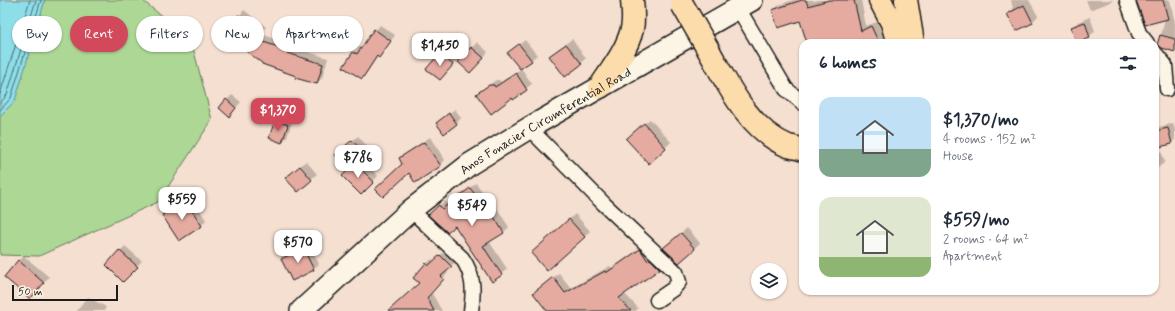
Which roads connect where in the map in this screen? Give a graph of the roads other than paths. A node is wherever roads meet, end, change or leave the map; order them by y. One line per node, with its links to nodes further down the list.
1 (632, 0): 12 (main road)
2 (880, 0): 7 (main road)
3 (906, 0): 8 (main road)
4 (1127, 0): 9 (street)
5 (686, 1): 10 (main road)
6 (745, 4): 12 (main road, Anos Fonacier Circumferential Road); 14 (street)
7 (904, 39)
8 (905, 39)
9 (1144, 39)
10 (715, 47): 16 (main road); 17 (main road)
11 (1159, 58): 13 (street)
12 (600, 87): 15 (main road, Anos Fonacier Circumferential Road)
13 (1167, 89)
14 (799, 100)
15 (529, 128): 18 (main road, Anos Fonacier Circumferential Road); 19 (street)
16 (799, 133)
17 (799, 149)
18 (411, 210): 20 (main road, Anos Fonacier Circumferential Road); 21 (street)
19 (657, 300)
20 (301, 311)
21 (471, 311)

